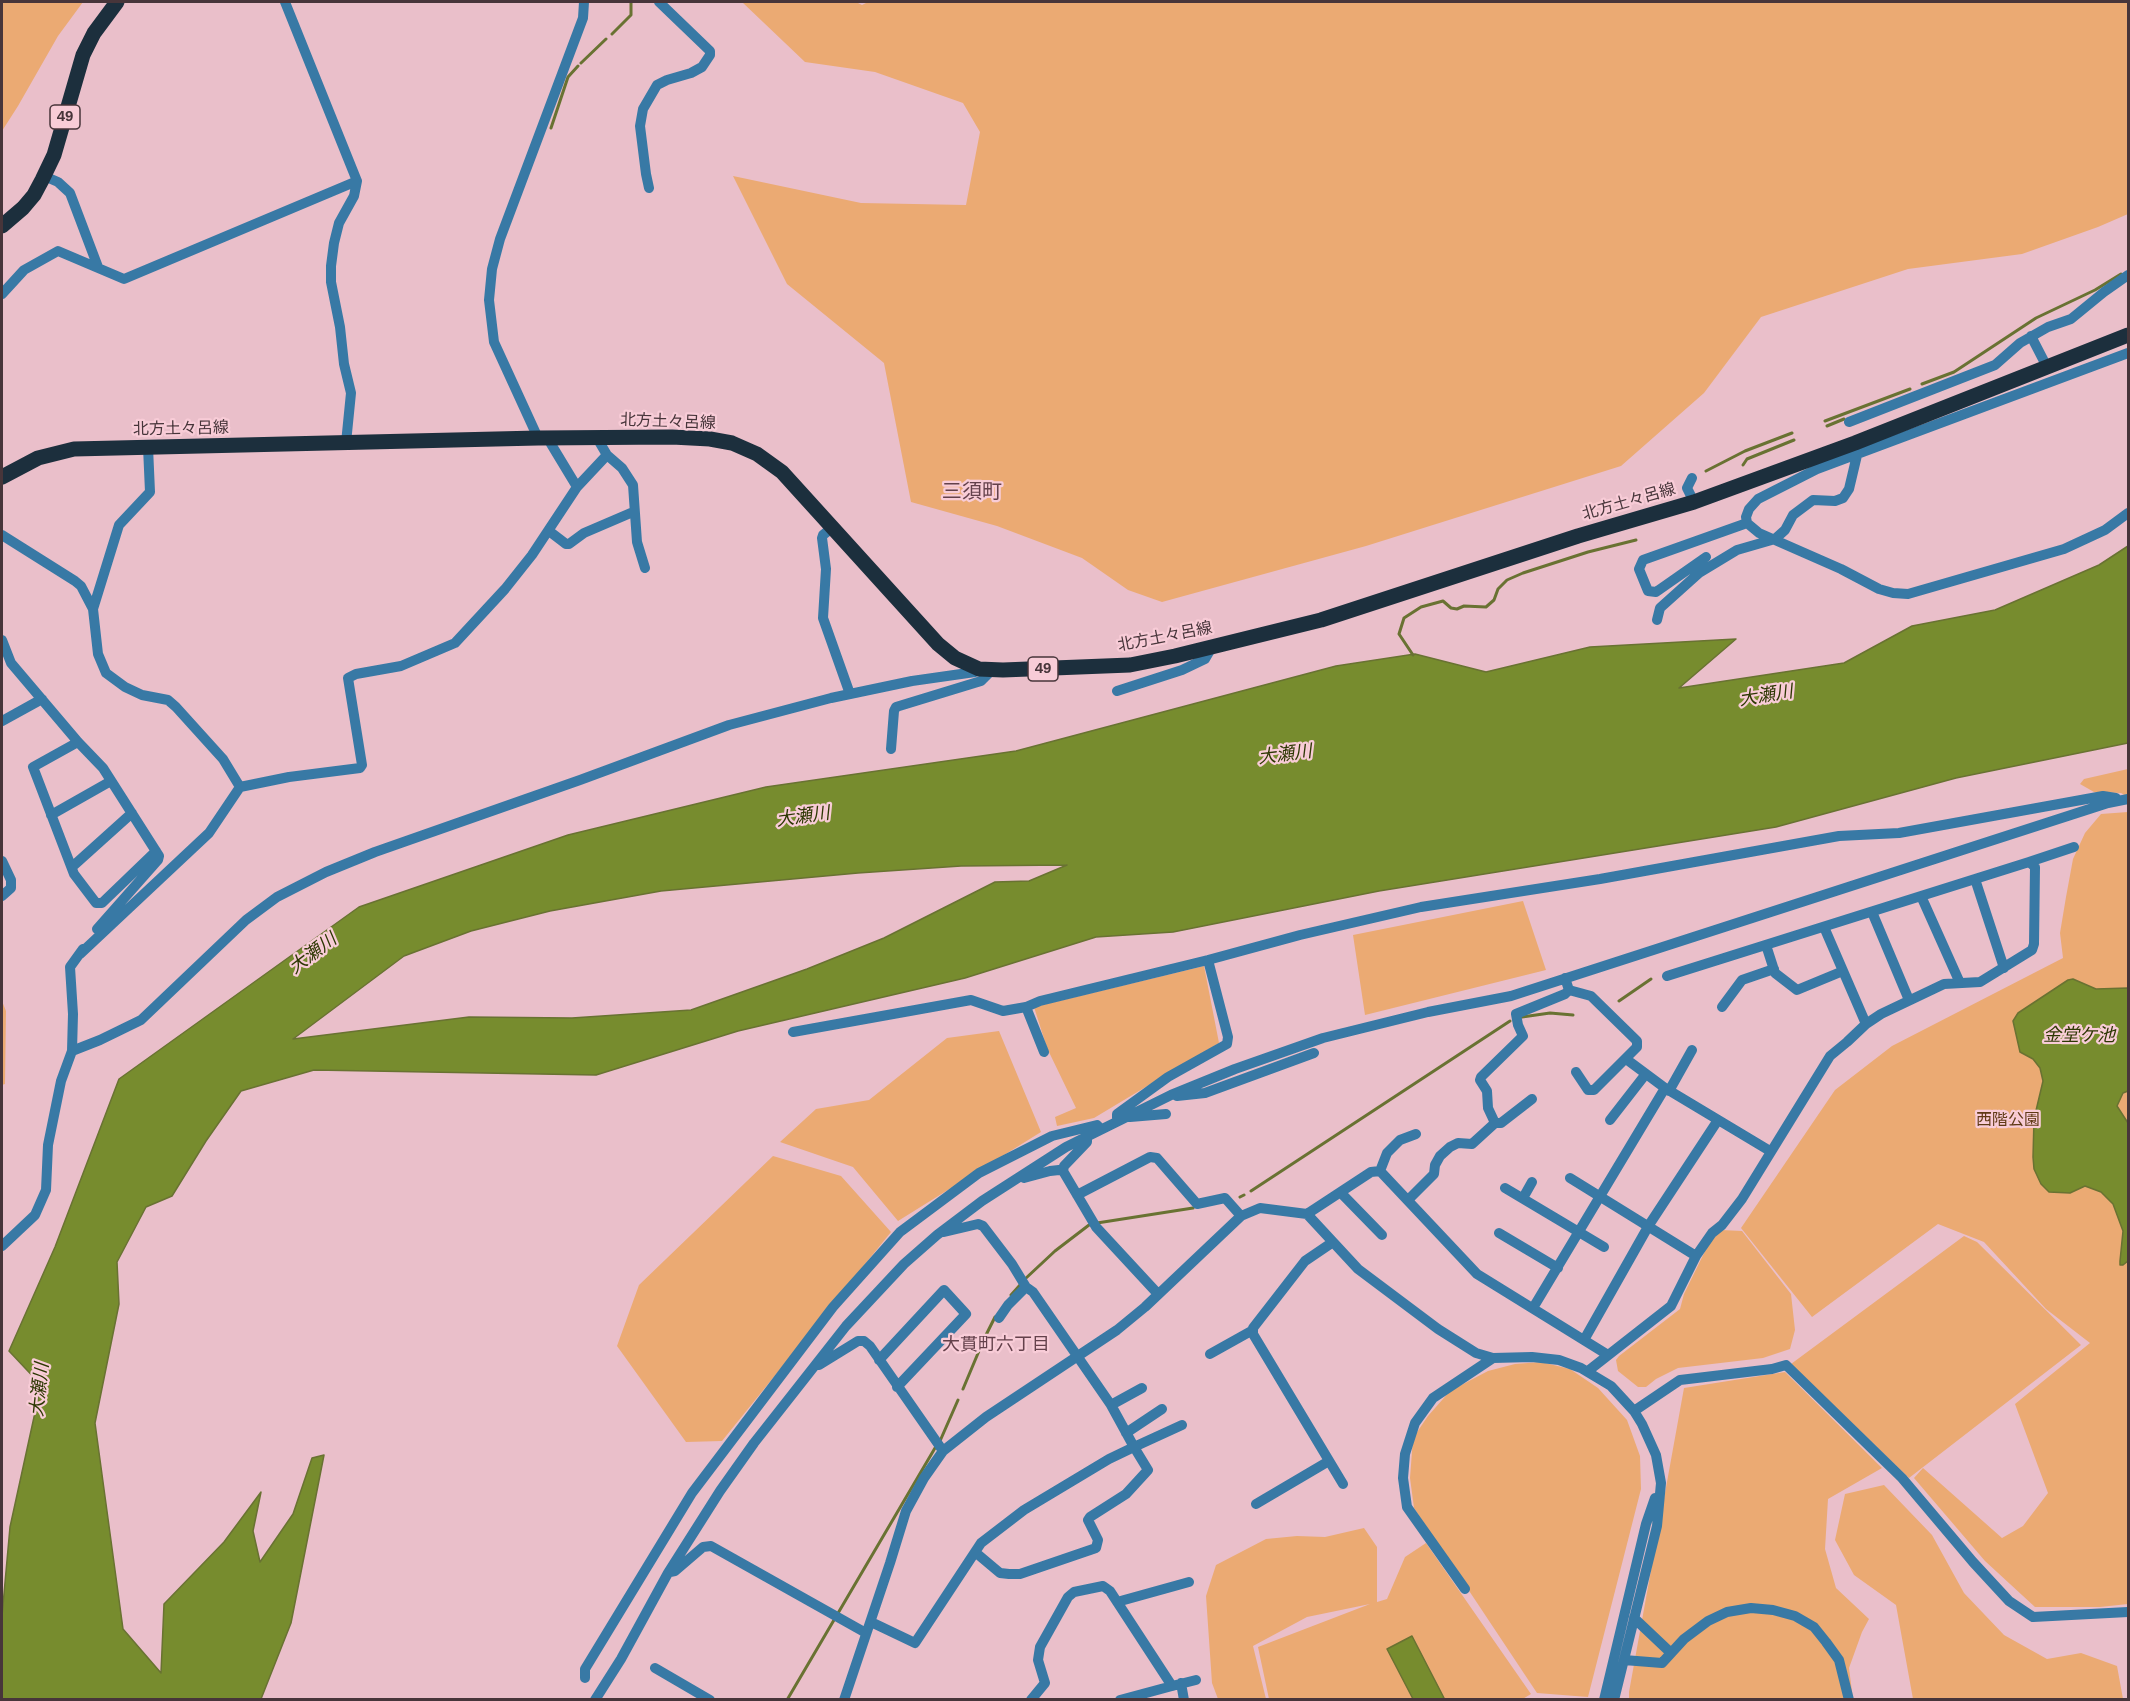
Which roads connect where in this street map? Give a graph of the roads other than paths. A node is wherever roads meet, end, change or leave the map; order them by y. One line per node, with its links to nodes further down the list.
1 (117, 2): 5 (main road, 49)
2 (285, 2): 6 (street)
3 (584, 2): 17 (street)
4 (659, 2): 7 (street)
5 (44, 176): 8 (main road, 49); 9 (street)
6 (357, 182): 9 (street); 19 (street)
7 (650, 188)
8 (2, 226)
9 (98, 267): 11 (street)
10 (2128, 275): 13 (street)
11 (2, 294)
12 (2128, 335): 15 (main road, 北方土々呂線 / 49)
13 (2031, 336): 15 (street); 16 (street)
14 (2128, 353): 21 (street)
15 (2047, 367): 21 (main road, 北方土々呂線 / 49)
16 (1849, 422)
17 (544, 438): 18 (main road, 北方土々呂線 / 49); 19 (main road, 北方土々呂線 / 49); 25 (street)
18 (597, 438): 22 (street); 30 (main road, 北方土々呂線 / 49)
19 (346, 443): 20 (main road, 北方土々呂線 / 49)
20 (148, 447): 23 (main road, 北方土々呂線 / 49); 36 (street)
21 (1859, 448): 26 (main road, 北方土々呂線 / 49); 29 (street); 33 (street)
22 (607, 455): 25 (street); 27 (street)
23 (2, 477)
24 (1692, 478): 26 (street)
25 (577, 487): 31 (street)
26 (1694, 502): 39 (main road, 北方土々呂線 / 49)
27 (633, 512): 31 (street); 35 (street)
28 (2128, 513): 33 (street)
29 (1747, 523): 33 (street); 34 (street)
30 (832, 527): 41 (main road, 北方土々呂線 / 49); 43 (street)
31 (549, 531): 49 (street)
32 (2, 535): 36 (street)
33 (1776, 539): 37 (street)
34 (1706, 557)
35 (645, 568)
36 (93, 609): 49 (street)
37 (1657, 620)
38 (2, 640): 40 (street)
39 (1212, 647): 41 (main road, 北方土々呂線 / 49); 42 (street)
40 (5, 660): 44 (street)
41 (986, 669): 43 (street); 47 (street)
42 (1117, 691)
43 (850, 694): 79 (street)
44 (42, 699): 45 (street); 46 (street)
45 (2, 720)
46 (78, 742): 48 (street); 52 (street)
47 (891, 749)
48 (111, 781): 51 (street); 52 (street)
49 (240, 787): 64 (street)
50 (2128, 799): 65 (street); 70 (street)
51 (132, 813): 54 (street); 57 (street)
52 (51, 815): 57 (street)
53 (2074, 847): 56 (street)
54 (156, 851): 57 (street); 64 (street)
55 (2, 861): 59 (street)
56 (2029, 862): 58 (street); 66 (street)
57 (72, 867)
58 (1975, 879): 60 (street); 66 (street)
59 (2, 896)
60 (1921, 896): 61 (street); 71 (street)
61 (1872, 912): 62 (street); 73 (street)
62 (1824, 927): 63 (street); 68 (street)
63 (1766, 945): 67 (street); 69 (street)
64 (80, 954): 79 (street)
65 (1208, 960): 74 (street); 89 (street)
66 (2004, 968): 71 (street)
67 (1774, 969): 68 (street); 75 (street)
68 (1843, 971): 76 (street)
69 (1667, 976)
70 (1565, 978): 72 (street); 86 (street)
71 (1960, 983): 73 (street)
72 (1569, 990): 82 (street); 92 (street)
73 (1909, 1000): 76 (street)
74 (1026, 1007): 77 (street); 80 (street)
75 (1722, 1007)
76 (1866, 1024): 96 (street)
77 (793, 1032)
78 (1692, 1050): 85 (street)
79 (72, 1051): 116 (street)
80 (1044, 1052)
81 (1314, 1053): 86 (street)
82 (1626, 1059): 83 (street); 84 (street)
83 (1576, 1072)
84 (1645, 1075): 85 (street); 90 (street)
85 (1667, 1090): 91 (street); 105 (street)
86 (1171, 1095): 89 (street)
87 (1532, 1099): 92 (street)
88 (1166, 1114): 89 (street)
89 (1120, 1119): 93 (street)
90 (1610, 1119)
91 (1718, 1120): 96 (street); 110 (street)
92 (1495, 1123): 107 (street)
93 (1101, 1129): 95 (street); 158 (street)
94 (1416, 1134): 97 (street)
95 (1088, 1136): 98 (street); 100 (street)
96 (1770, 1151): 118 (street)
97 (1380, 1171): 103 (street); 107 (street)
98 (1063, 1172): 100 (street); 104 (street)
99 (1570, 1178): 105 (street)
100 (1012, 1181): 112 (street)
101 (1532, 1182): 106 (street)
102 (1505, 1188): 106 (street)
103 (1341, 1193): 108 (street); 114 (street)
104 (1077, 1195): 109 (street); 121 (street)
105 (1600, 1196): 110 (street); 111 (street)
106 (1523, 1198): 111 (street)
107 (1408, 1200): 122 (street)
108 (1307, 1214): 109 (street); 115 (street)
109 (1241, 1216): 121 (street)
110 (1649, 1226): 118 (street); 125 (street)
111 (1579, 1231): 117 (street); 119 (street)
112 (941, 1232): 120 (street); 131 (street)
113 (1500, 1233): 119 (street)
114 (1383, 1235)
115 (1333, 1242): 124 (street); 129 (street)
116 (2, 1245)
117 (1604, 1247)
118 (1696, 1256): 127 (street)
119 (1558, 1268): 122 (street)
120 (1026, 1287): 123 (street); 128 (street)
121 (1158, 1294): 128 (street)
122 (1533, 1308): 125 (street)
123 (999, 1318)
124 (1253, 1330): 126 (street); 142 (street)
125 (1584, 1340): 127 (street)
126 (1210, 1354)
127 (1608, 1355): 132 (street)
128 (1076, 1357): 135 (street); 141 (street)
129 (1492, 1358): 132 (street); 149 (street)
130 (879, 1360): 131 (street); 133 (street); 133 (street)
131 (811, 1370): 147 (street)
132 (1588, 1371): 137 (street)
133 (897, 1387): 141 (street)
134 (1142, 1388): 135 (street)
135 (1111, 1406): 139 (street)
136 (1162, 1409): 139 (street)
137 (1634, 1411): 143 (street); 151 (street)
138 (1182, 1425): 140 (street)
139 (1126, 1433): 140 (street)
140 (1134, 1447): 146 (street); 146 (street)
141 (943, 1451): 153 (street)
142 (1329, 1461): 144 (street); 145 (street)
143 (1661, 1483): 152 (street); 168 (street)
144 (1343, 1484)
145 (1256, 1504)
146 (975, 1552): 153 (street)
147 (668, 1573): 154 (street); 163 (street)
148 (1189, 1582): 150 (street)
149 (1465, 1589)
150 (1117, 1602): 160 (street); 165 (street)
151 (2128, 1612)
152 (1634, 1618): 155 (street); 156 (street)
153 (871, 1622): 154 (street)
154 (866, 1633): 164 (street)
155 (1671, 1653): 156 (street); 170 (street)
156 (1624, 1660): 169 (street)
157 (656, 1668): 162 (street)
158 (585, 1678)
159 (1196, 1680): 160 (street)
160 (1177, 1685): 161 (street); 167 (street)
161 (1150, 1696): 166 (street)
162 (709, 1699)
163 (595, 1700)
164 (844, 1700)
165 (1031, 1700)
166 (1120, 1700)
167 (1184, 1700)
168 (1604, 1700)
169 (1614, 1700)
170 (1849, 1700)

